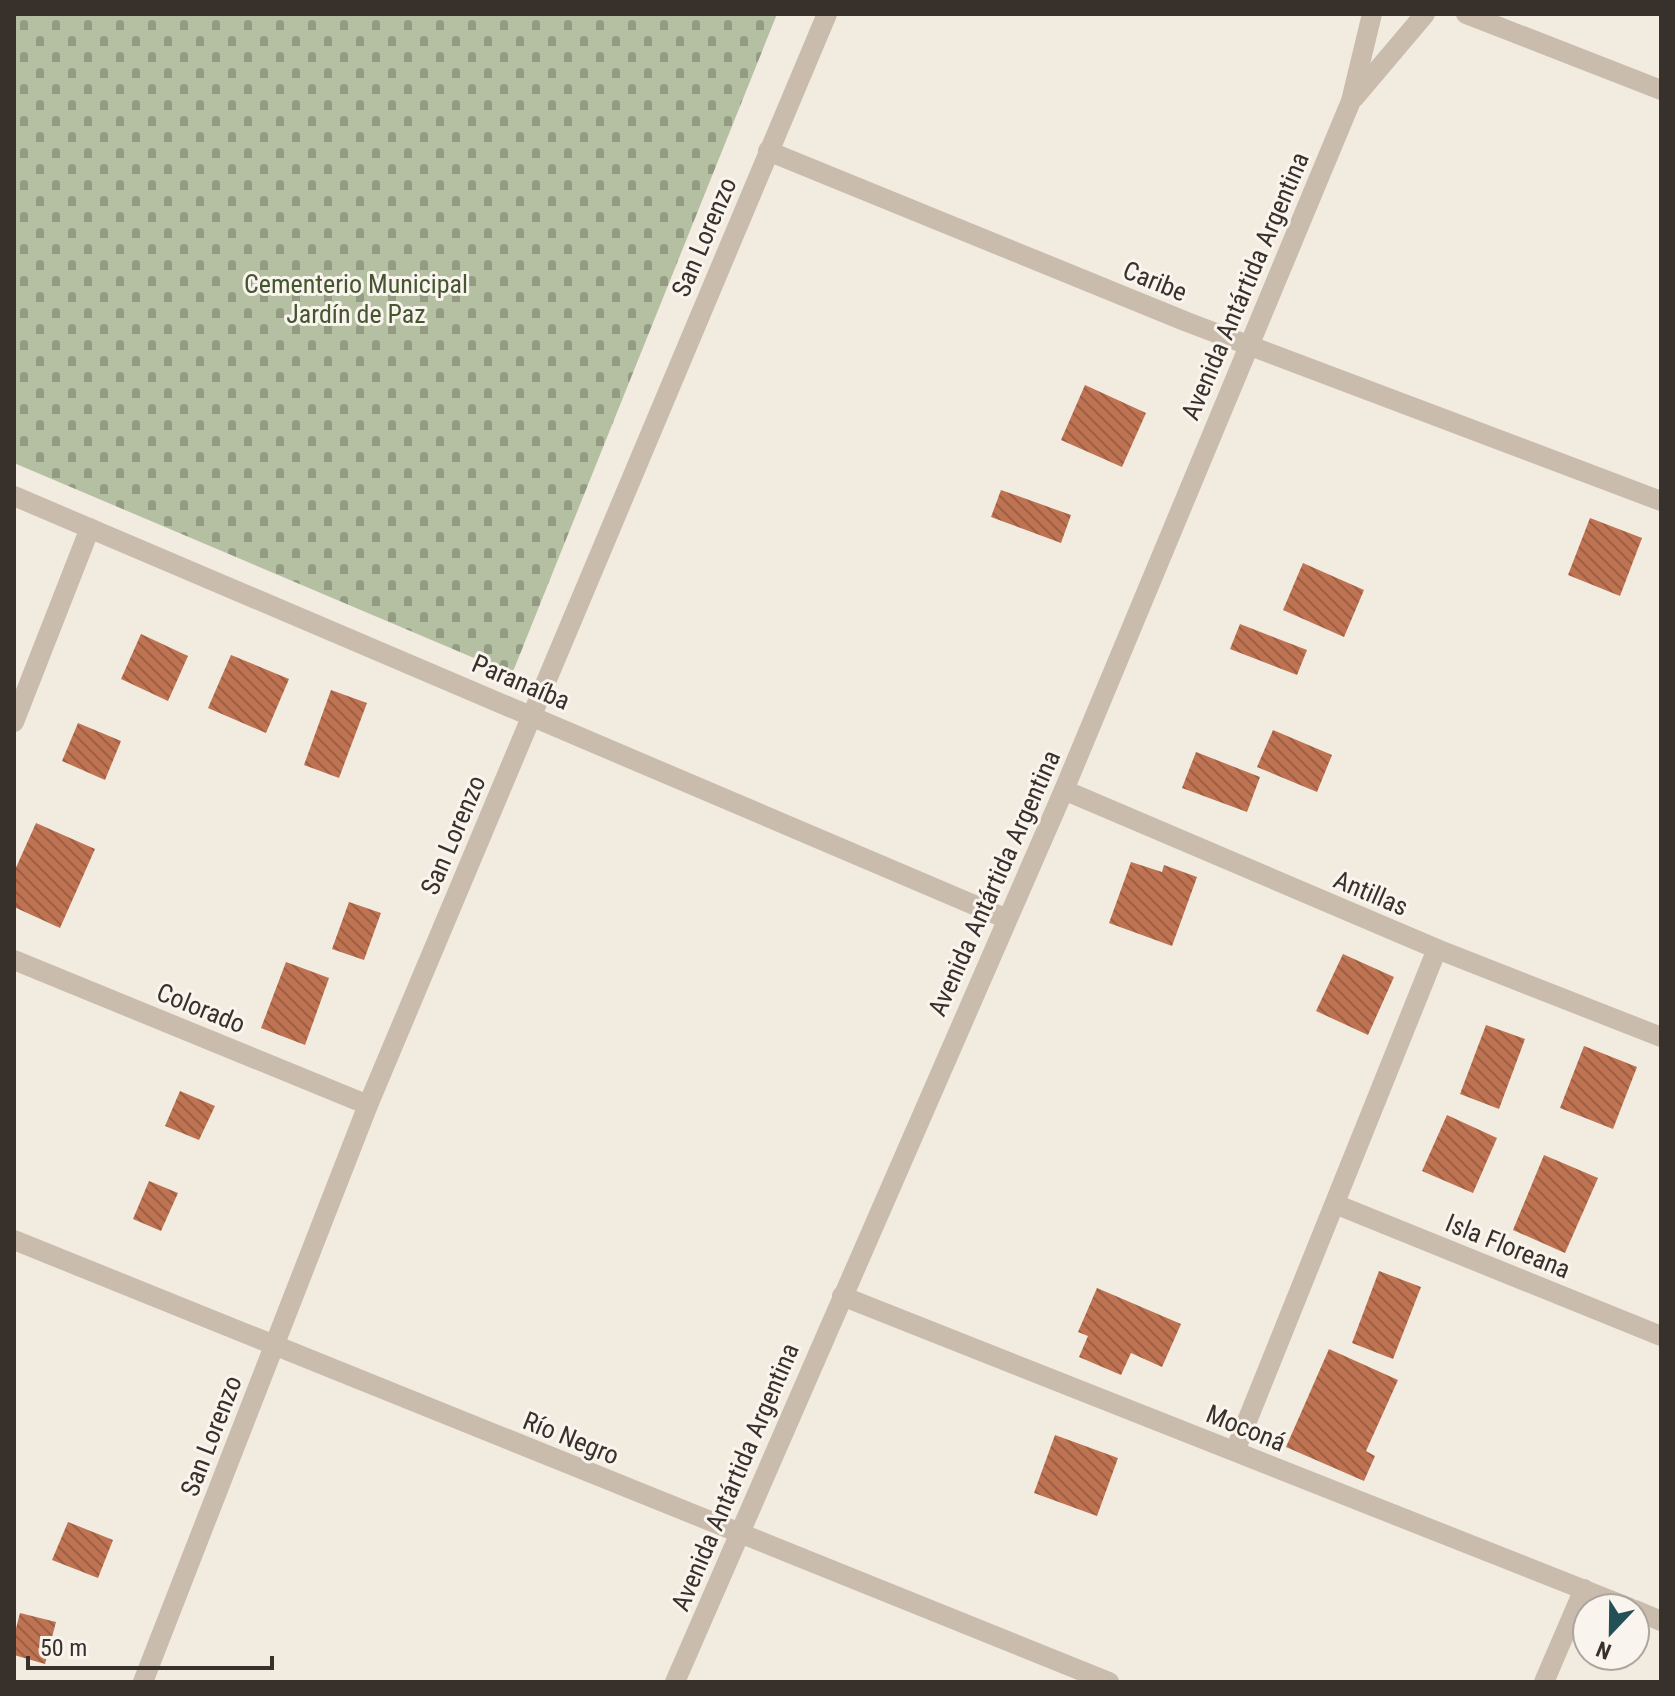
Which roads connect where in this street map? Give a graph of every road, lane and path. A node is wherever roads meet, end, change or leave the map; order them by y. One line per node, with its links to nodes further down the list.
1 (827, 14): 7 (street, San Lorenzo)
2 (1372, 14): 6 (street, Avenida Antártida Argentina)
3 (1425, 14): 6 (street, Avenida Antártida Argentina)
4 (1466, 14): 5 (street)
5 (1661, 90)
6 (1351, 101): 8 (street, Avenida Antártida Argentina)
7 (768, 151): 8 (street, Caribe); 12 (street, San Lorenzo)
8 (1248, 343): 10 (street, Caribe); 14 (street, Avenida Antártida Argentina)
9 (14, 496): 11 (street, Paranaíba)
10 (1661, 501)
11 (90, 528): 12 (street, Paranaíba); 13 (street)
12 (532, 715): 15 (street, Paranaíba); 19 (street, San Lorenzo)
13 (14, 722)
14 (1064, 790): 15 (street, Avenida Antártida Argentina); 16 (street, Antillas)
15 (1007, 919): 22 (street, Avenida Antártida Argentina)
16 (1437, 949): 18 (street, Antillas); 20 (street)
17 (14, 960): 19 (street, Colorado)
18 (1659, 1032)
19 (368, 1105): 24 (street, San Lorenzo)
20 (1335, 1204): 23 (street, Isla Floreana); 25 (street)
21 (14, 1240): 24 (street, Río Negro)
22 (842, 1296): 25 (street, Moconá); 26 (street, Avenida Antártida Argentina)
23 (1661, 1336)
24 (275, 1345): 26 (street, Río Negro); 29 (street, San Lorenzo)
25 (1235, 1451): 27 (street, Moconá)
26 (739, 1535): 30 (street, Avenida Antártida Argentina); 31 (street, Río Negro)
27 (1584, 1589): 28 (street, Moconá); 32 (street)
28 (1591, 1592)
29 (143, 1682)
30 (675, 1682)
31 (1109, 1682)
32 (1544, 1682)

